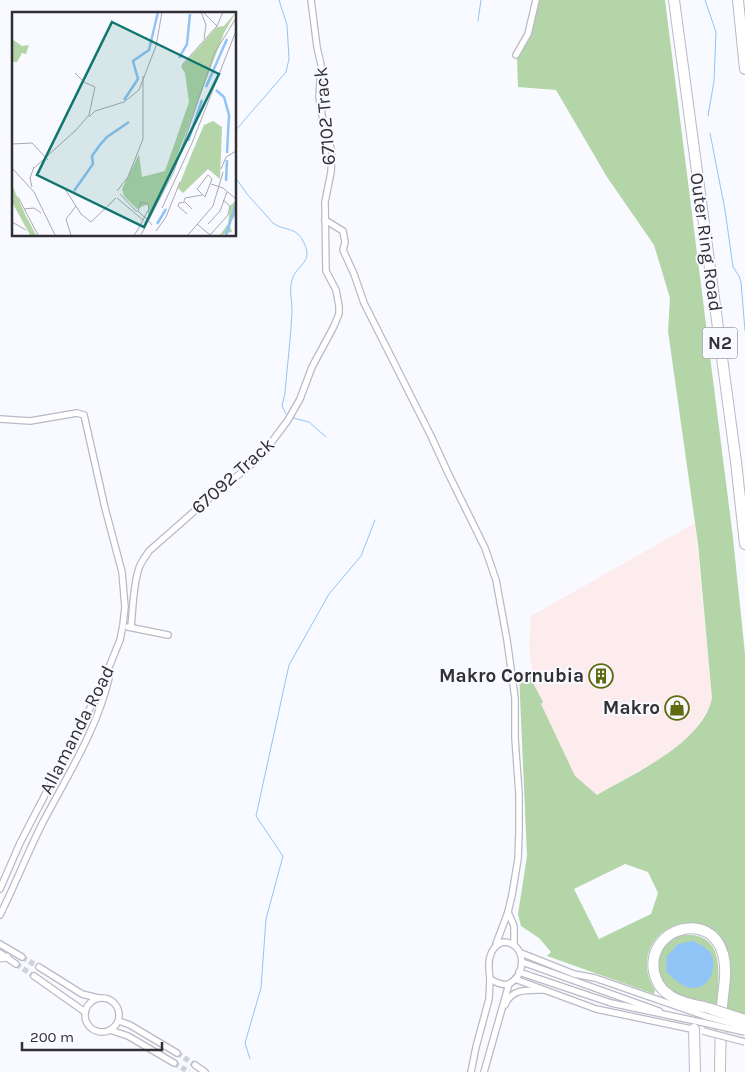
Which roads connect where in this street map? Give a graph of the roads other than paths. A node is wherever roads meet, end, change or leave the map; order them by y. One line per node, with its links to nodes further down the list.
1 (311, 0): 7 (street, 67102 Track)
2 (536, 0): 5 (street)
3 (674, 0): 10 (highway, Outer Ring Road / N2)
4 (738, 0): 6 (highway)
5 (516, 55)
6 (745, 69)
7 (325, 220): 8 (street, 67102 Track); 16 (street)
8 (336, 290): 12 (street, 67092 Track)
9 (0, 419): 11 (street)
10 (745, 544)
11 (123, 625): 12 (street); 14 (street)
12 (131, 627): 13 (street)
13 (168, 635)
14 (113, 658): 15 (street, Allamanda Road); 17 (street, Allamanda Road)
15 (0, 889)
16 (508, 912): 19 (street); 20 (street)
17 (0, 915)
18 (0, 944): 22 (street)
19 (496, 944): 20 (street); 28 (street)
20 (518, 949): 23 (street); 34 (street)
21 (2, 956): 24 (street)
22 (22, 957)
23 (522, 962): 26 (street); 35 (street)
24 (16, 964)
25 (39, 967): 32 (street)
26 (519, 972): 29 (street); 35 (street)
27 (34, 976): 33 (street)
28 (490, 978): 30 (street); 48 (street)
29 (515, 979): 30 (street); 31 (street)
30 (509, 984): 38 (street)
31 (546, 990): 38 (street); 41 (street)
32 (99, 998): 33 (street); 37 (street)
33 (85, 1012): 40 (street)
34 (707, 1016): 35 (street); 36 (highway, bridge); 39 (street, bridge); 42 (street, bridge); 51 (highway)
35 (675, 1017)
36 (745, 1020)
37 (119, 1021): 40 (street); 44 (street)
38 (498, 1022): 49 (street)
39 (745, 1027)
40 (110, 1030): 45 (street)
41 (699, 1030): 43 (street, bridge); 50 (highway)
42 (745, 1032)
43 (745, 1042)
44 (178, 1053)
45 (174, 1063)
46 (195, 1066): 47 (street)
47 (205, 1072)
48 (471, 1072)
49 (484, 1072)
50 (695, 1072)
51 (720, 1072)

